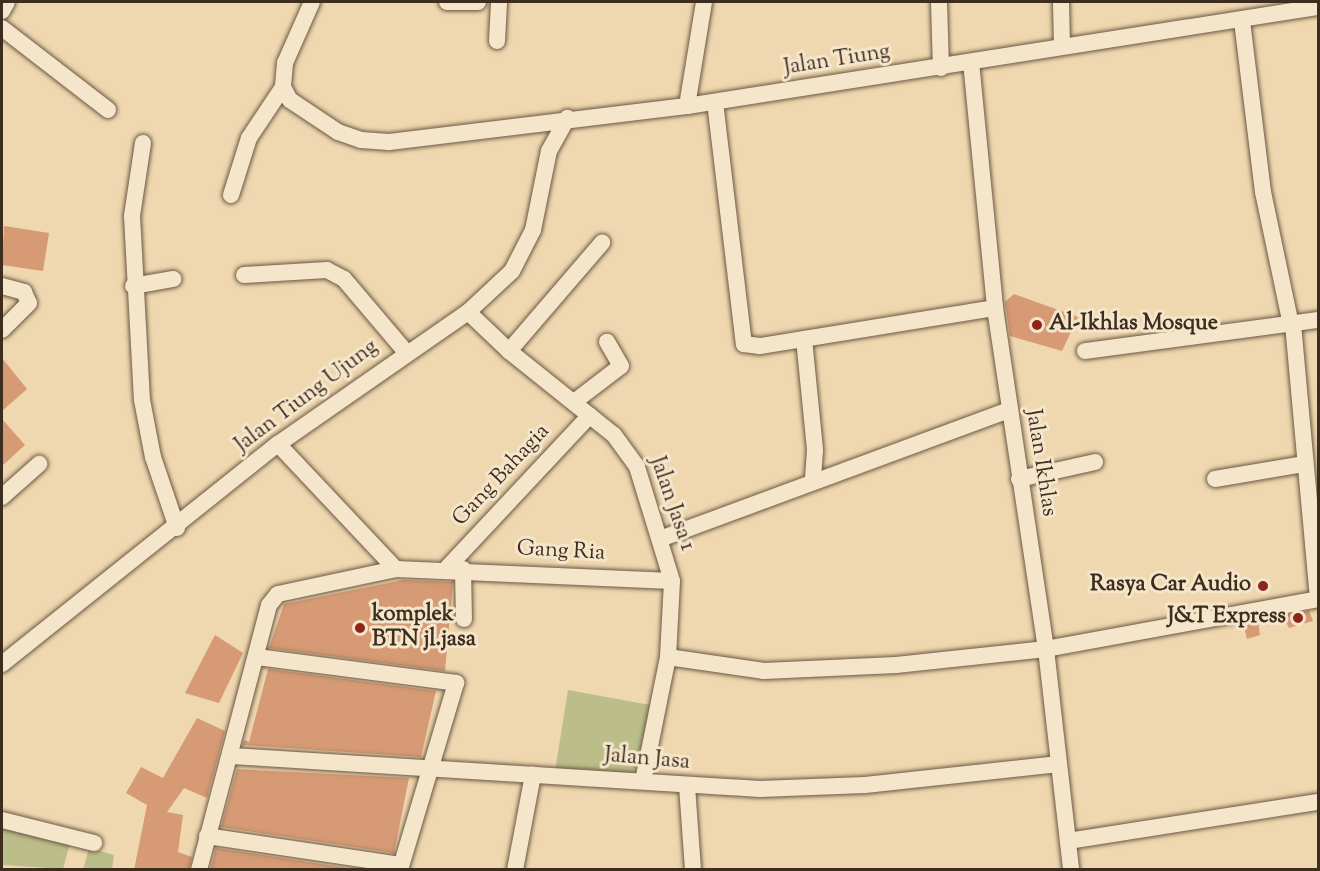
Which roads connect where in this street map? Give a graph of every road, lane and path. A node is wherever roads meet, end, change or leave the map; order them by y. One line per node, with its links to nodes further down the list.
1 (7, 2): 11 (street)
2 (312, 2): 17 (street)
3 (447, 2): 4 (street)
4 (478, 2)
5 (500, 2): 6 (street)
6 (511, 2)
7 (704, 2): 19 (street)
8 (939, 2): 16 (street)
9 (1061, 2): 14 (street)
10 (1318, 7): 12 (street, Jalan Tiung)
11 (2, 12)
12 (1242, 21): 14 (street, Jalan Tiung); 32 (street)
13 (2, 28): 20 (street)
14 (1062, 46): 15 (street, Jalan Tiung)
15 (971, 62): 16 (street, Jalan Tiung); 29 (street, Jalan Ikhlas)
16 (941, 68): 18 (street, Jalan Tiung)
17 (283, 87): 21 (street, Jalan Tiung); 23 (street)
18 (715, 102): 19 (street, Jalan Tiung); 34 (street)
19 (687, 106): 21 (street, Jalan Tiung)
20 (108, 110)
21 (567, 118): 30 (street, Jalan Tiung Ujung)
22 (143, 143): 28 (street)
23 (231, 195)
24 (602, 243): 36 (street)
25 (244, 274): 38 (street)
26 (173, 279): 28 (street)
27 (2, 286): 33 (street)
28 (133, 286): 51 (street)
29 (995, 308): 34 (street); 40 (street, Jalan Ikhlas)
30 (468, 312): 36 (street, Jalan Jasa 1); 38 (street, Jalan Tiung Ujung)
31 (1318, 320): 32 (street)
32 (1292, 325): 37 (street); 43 (street)
33 (2, 330)
34 (804, 339): 47 (street)
35 (607, 342): 39 (street)
36 (509, 351): 39 (street, Jalan Jasa 1)
37 (1085, 351)
38 (406, 352): 42 (street, Jalan Tiung Ujung)
39 (574, 402): 41 (street, Jalan Jasa 1)
40 (1009, 410): 47 (street); 48 (street, Jalan Ikhlas)
41 (590, 415): 52 (street, Jalan Jasa 1); 54 (street, Gang Bahagia)
42 (278, 444): 51 (street, Jalan Tiung Ujung); 53 (street)
43 (1311, 446): 46 (street)
44 (1095, 462): 48 (street)
45 (39, 464): 50 (street)
46 (1305, 464): 49 (street); 56 (street)
47 (813, 479): 52 (street)
48 (1019, 479): 58 (street, Jalan Ikhlas)
49 (1215, 479)
50 (2, 496)
51 (177, 528): 59 (street, Jalan Tiung Ujung)
52 (660, 538): 55 (street, Jalan Jasa 1)
53 (396, 569): 54 (street, Gang Ria); 60 (street, Gang Ria)
54 (455, 569): 55 (street, Gang Ria); 57 (street)
55 (672, 581): 61 (street, Jalan Jasa 1)
56 (1318, 599): 58 (street)
57 (464, 619)
58 (1046, 649): 61 (street); 63 (street, Jalan Ikhlas)
59 (4, 656)
60 (257, 657): 62 (street, Gang Ria); 64 (street)
61 (668, 657): 66 (street, Jalan Jasa 1)
62 (232, 756): 64 (street, Jalan Jasa); 70 (street, Gang Ria)
63 (1059, 764): 67 (street, Jalan Jasa); 71 (street, Jalan Ikhlas)
64 (430, 769): 65 (street, Jalan Jasa); 73 (street)
65 (533, 774): 66 (street, Jalan Jasa); 75 (street)
66 (643, 781): 67 (street, Jalan Jasa)
67 (687, 786): 76 (street)
68 (1318, 802): 71 (street)
69 (2, 820): 72 (street)
70 (207, 837): 73 (street); 74 (street, Gang Ria)
71 (1068, 841): 77 (street, Jalan Ikhlas)
72 (94, 843)
73 (400, 867)
74 (200, 870)
75 (515, 870)
76 (693, 870)
77 (1071, 870)

